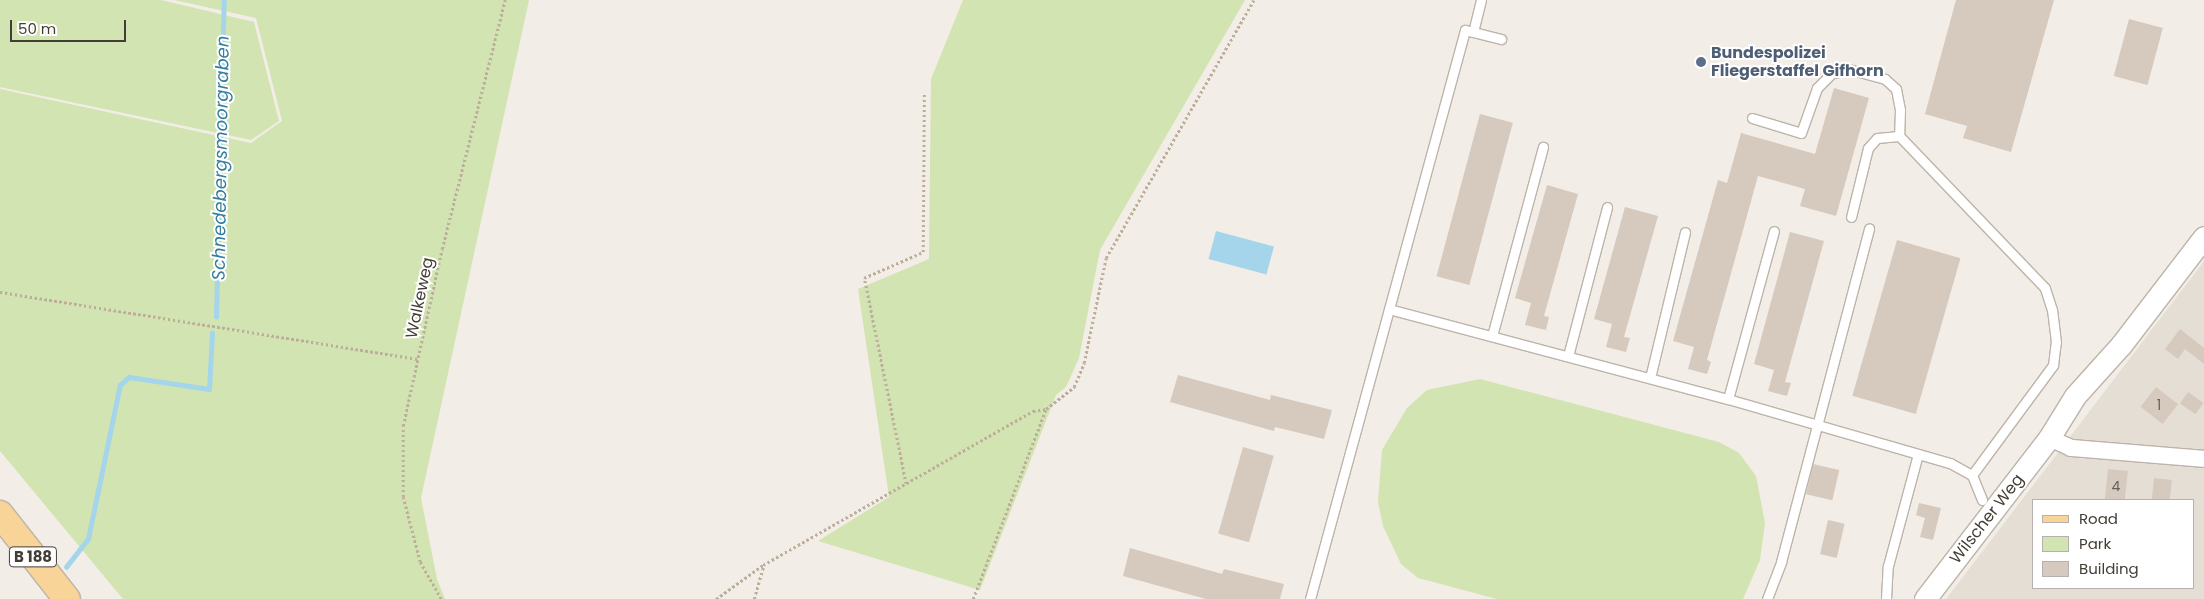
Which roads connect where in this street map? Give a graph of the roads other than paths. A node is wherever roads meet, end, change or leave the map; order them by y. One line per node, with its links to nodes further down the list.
1 (1481, 0): 2 (lane)
2 (1472, 32): 3 (lane); 13 (lane)
3 (1501, 39)
4 (1752, 118): 5 (lane)
5 (1899, 136): 8 (lane); 22 (lane)
6 (1543, 147): 14 (lane)
7 (1607, 207): 15 (lane)
8 (1851, 216)
9 (1869, 228): 18 (lane)
10 (1774, 231): 17 (lane)
11 (1685, 232): 16 (lane)
12 (2204, 237): 19 (street, Wilscher Weg)
13 (1389, 309): 14 (lane); 26 (lane)
14 (1492, 336): 15 (lane)
15 (1568, 356): 16 (lane)
16 (1650, 378): 17 (lane)
17 (1728, 399): 18 (lane)
18 (1814, 424): 20 (lane); 27 (lane)
19 (2049, 438): 21 (street); 29 (street, Wilscher Weg)
20 (1918, 454): 22 (lane); 28 (lane)
21 (2204, 459)
22 (1972, 475): 23 (lane)
23 (1982, 500)
24 (0, 514): 25 (main road, B 188)
25 (67, 599)
26 (1310, 599)
27 (1767, 599)
28 (1886, 599)
29 (1925, 599)

